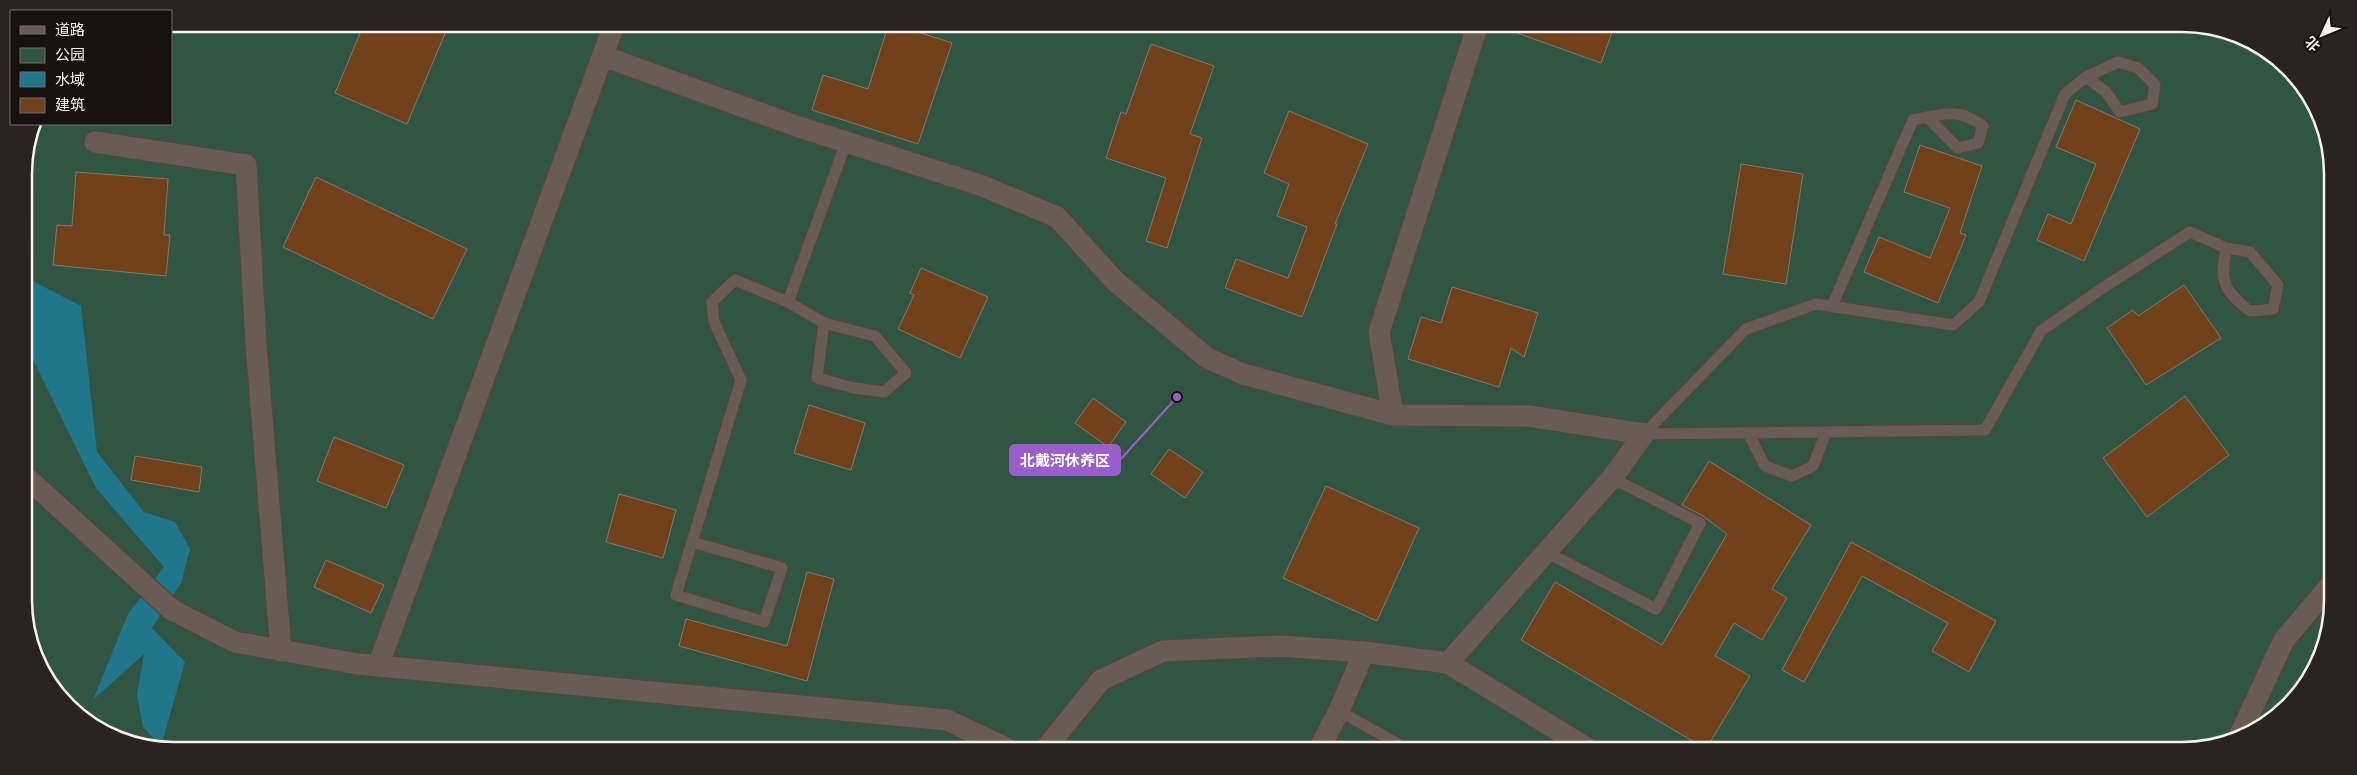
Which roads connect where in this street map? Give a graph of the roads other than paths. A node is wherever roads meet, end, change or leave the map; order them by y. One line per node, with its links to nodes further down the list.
1 (612, 32): 3 (street)
2 (1475, 32): 12 (street)
3 (603, 56): 7 (street); 24 (street)
4 (2086, 77): 4 (lane); 10 (lane)
5 (1927, 117): 5 (lane); 10 (lane)
6 (95, 142): 21 (street)
7 (846, 142): 9 (lane); 12 (street)
8 (2226, 248): 8 (lane); 13 (lane)
9 (788, 302): 11 (lane); 18 (lane)
10 (1832, 306): 15 (lane)
11 (824, 323): 11 (lane)
12 (1393, 415): 15 (street)
13 (1826, 432): 14 (lane); 14 (lane)
14 (1748, 433): 15 (lane)
15 (1644, 434): 16 (street)
16 (1612, 478): 19 (street); 19 (lane)
17 (33, 483): 21 (street)
18 (692, 542): 18 (lane)
19 (1546, 552): 23 (street)
20 (2324, 593): 26 (street)
21 (281, 651): 24 (street)
22 (1364, 652): 23 (street); 25 (street); 28 (street)
23 (1448, 663): 31 (street)
24 (378, 666): 27 (street)
25 (1340, 711): 29 (street); 30 (lane)
26 (2241, 730)
27 (993, 742)
28 (1051, 742)
29 (1322, 742)
30 (1395, 742)
31 (1577, 742)

